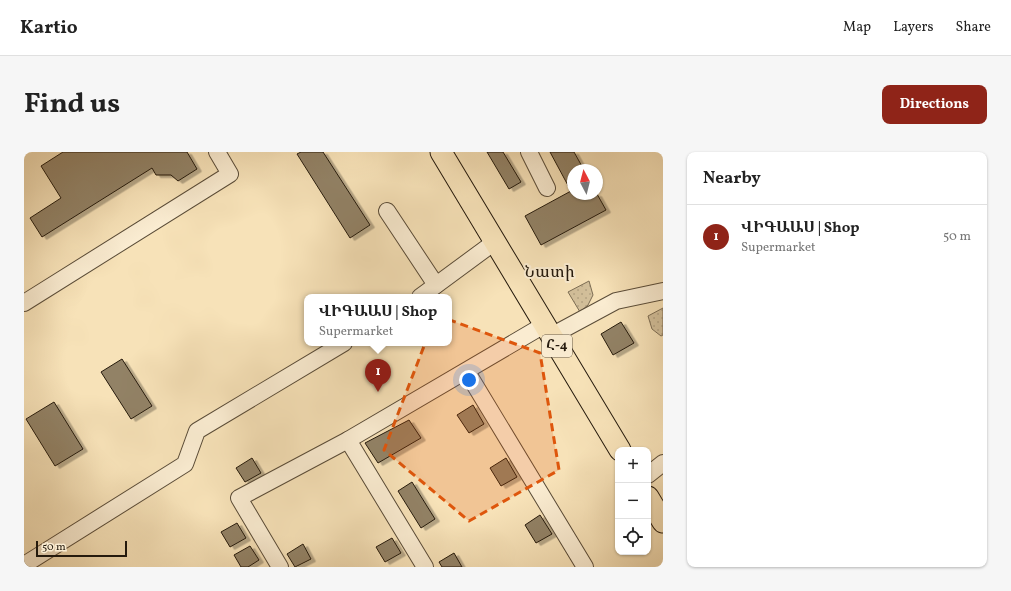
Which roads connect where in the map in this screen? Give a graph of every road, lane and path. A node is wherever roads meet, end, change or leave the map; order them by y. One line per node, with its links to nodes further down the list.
1 (216, 152): 10 (street)
2 (441, 152): 6 (main road, Հ-4)
3 (529, 152): 4 (street)
4 (547, 188)
5 (387, 211): 7 (street)
6 (496, 241): 7 (street); 11 (main road, Հ-4)
7 (436, 285): 9 (street)
8 (663, 291): 11 (street)
9 (424, 294)
10 (24, 303)
11 (548, 331): 13 (street); 15 (main road, Հ-4)
12 (339, 346): 20 (street)
13 (467, 372): 14 (street); 23 (street)
14 (348, 440): 21 (street); 22 (street)
15 (618, 447)
16 (663, 463): 17 (street)
17 (651, 473)
18 (651, 502): 19 (main road)
19 (663, 522)
20 (24, 565)
21 (280, 567)
22 (425, 567)
23 (585, 567)

